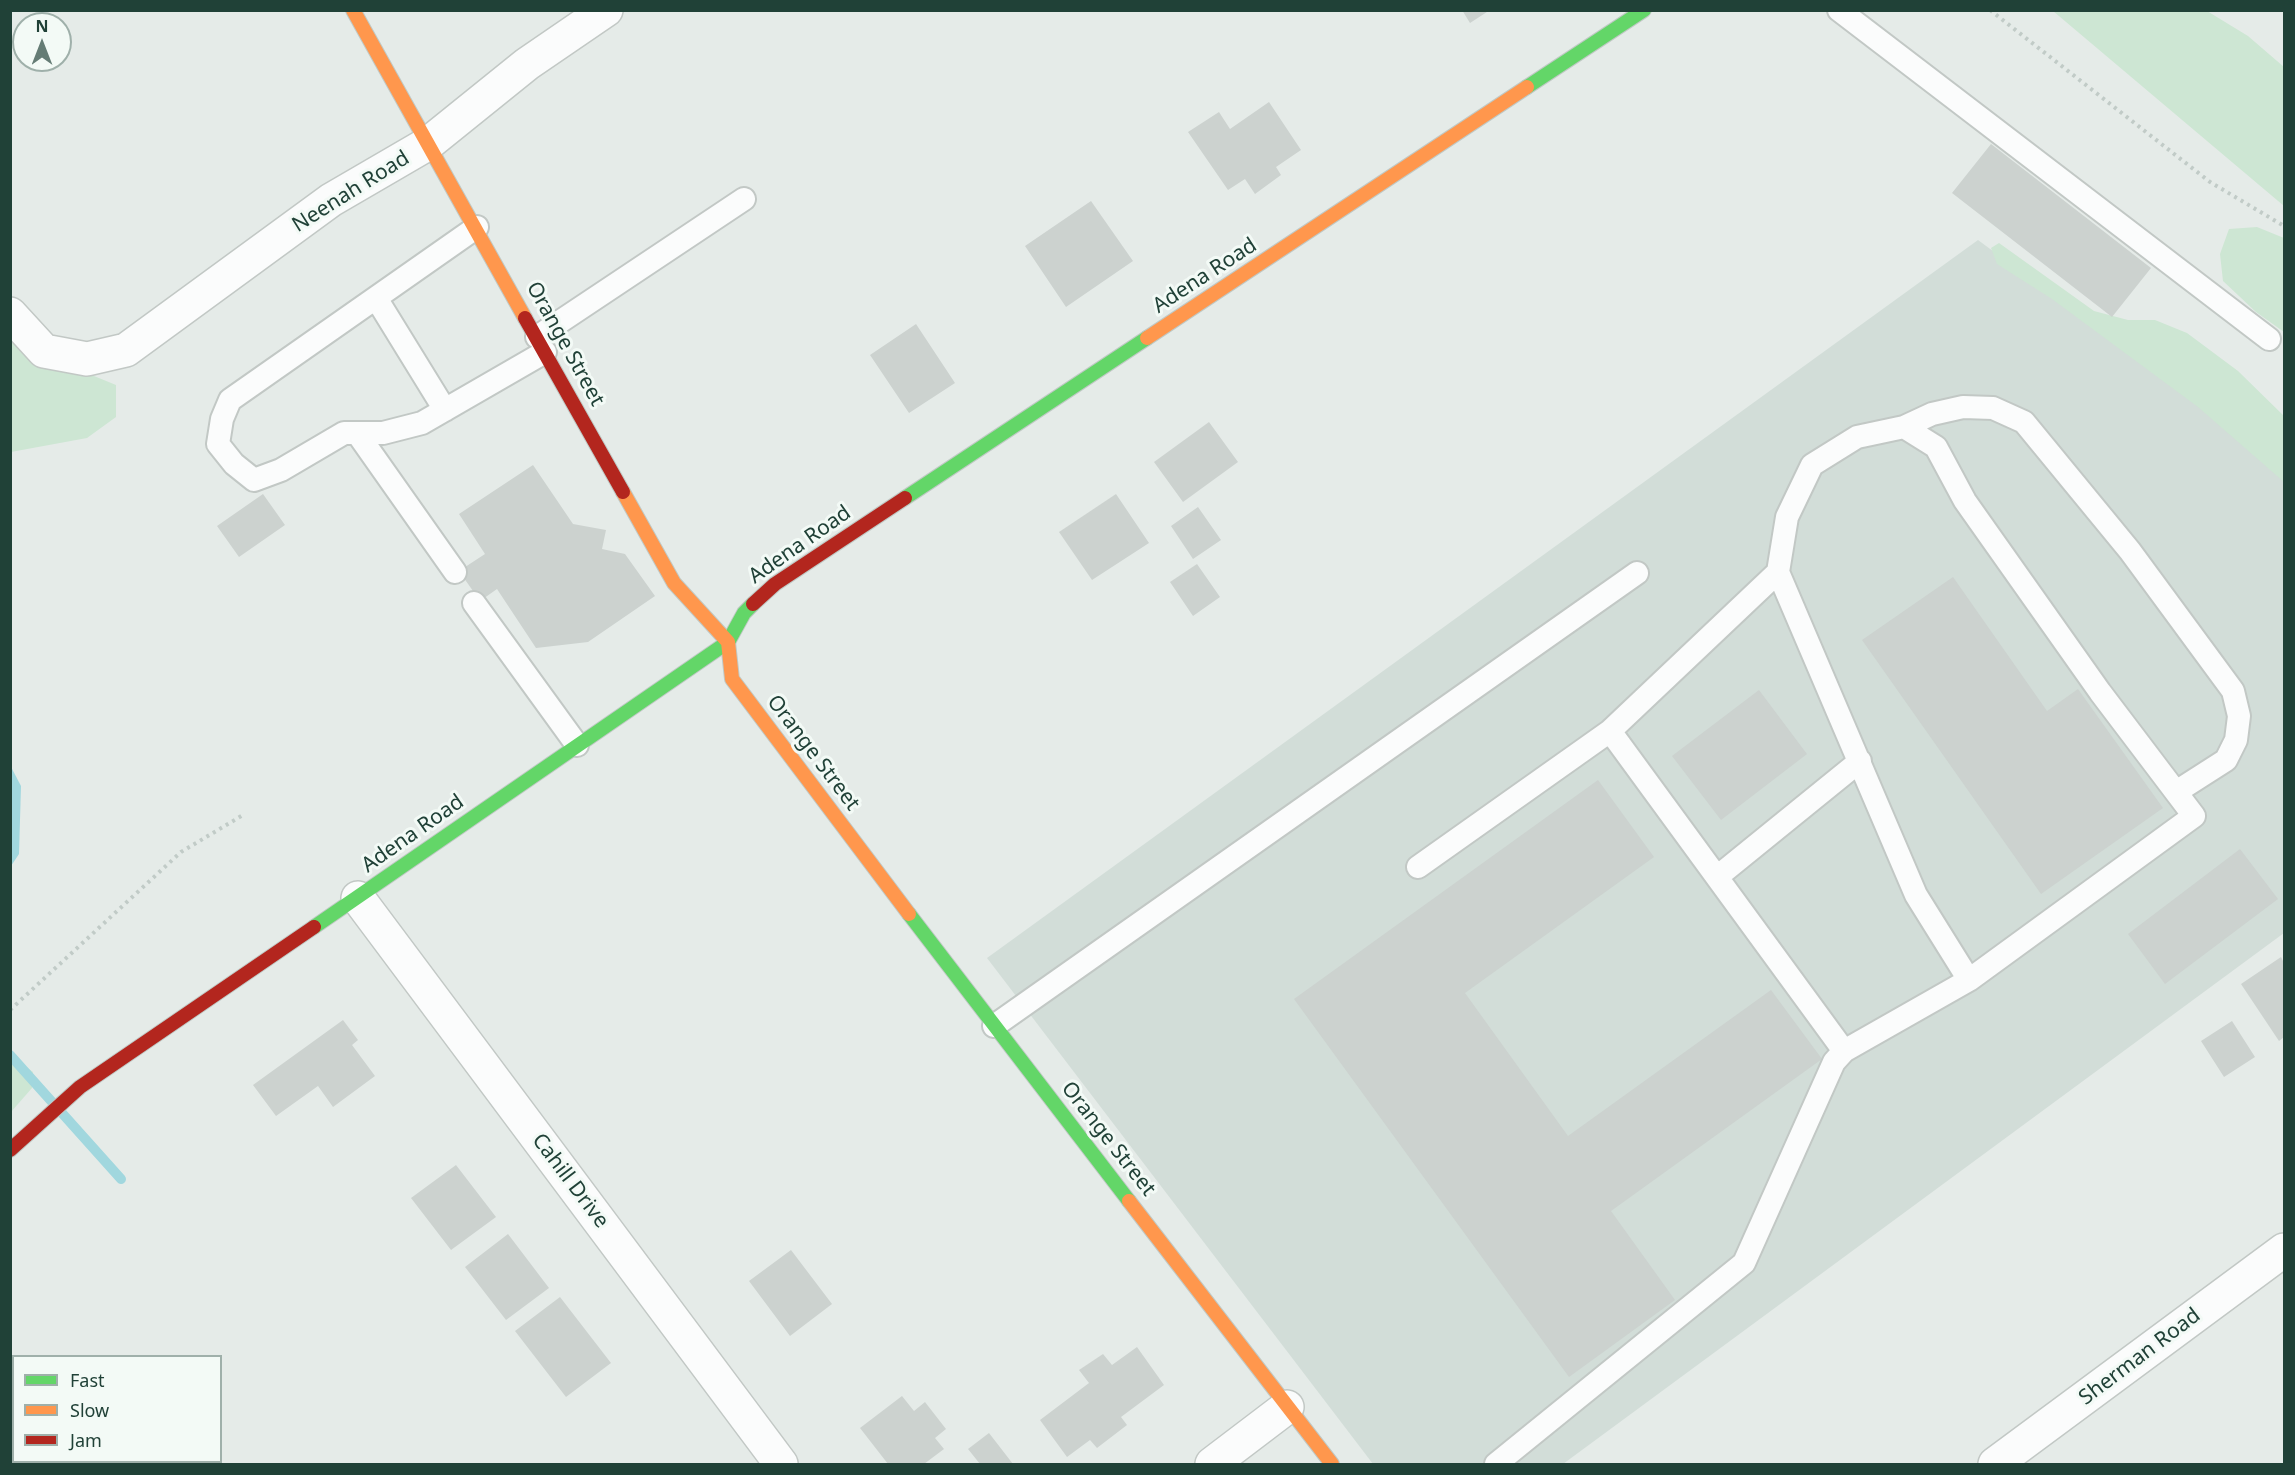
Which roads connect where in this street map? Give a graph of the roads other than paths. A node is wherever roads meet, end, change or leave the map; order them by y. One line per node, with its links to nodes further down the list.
1 (354, 10): 5 (street, Orange Street)
2 (606, 10): 5 (street, Neenah Road)
3 (1644, 10): 19 (street, Adena Road)
4 (1839, 10): 10 (lane)
5 (429, 143): 7 (street, Orange Street); 9 (street, Neenah Road)
6 (744, 199): 11 (lane)
7 (477, 227): 8 (lane); 11 (street, Orange Street)
8 (376, 298): 12 (lane); 14 (lane)
9 (10, 314)
10 (2269, 339)
11 (541, 345): 12 (lane); 19 (street, Orange Street)
12 (446, 410): 14 (lane)
13 (1904, 427): 16 (lane); 23 (lane); 23 (lane)
14 (357, 433): 15 (lane)
15 (455, 572)
16 (1778, 572): 20 (lane); 22 (lane)
17 (1637, 573): 28 (lane)
18 (474, 603): 21 (lane)
19 (728, 642): 21 (street, Adena Road); 28 (street, Orange Street)
20 (1610, 731): 24 (lane); 25 (lane)
21 (576, 745): 26 (street, Adena Road)
22 (1860, 762): 25 (lane); 27 (lane)
23 (2176, 792): 27 (lane)
24 (1418, 867)
25 (1717, 877): 29 (lane)
26 (358, 898): 30 (street, Adena Road); 33 (street, Cahill Drive)
27 (1969, 980): 29 (lane)
28 (994, 1026): 32 (street, Orange Street)
29 (1844, 1051): 36 (lane)
30 (10, 1150)
31 (2284, 1250): 37 (street, Sherman Road)
32 (1287, 1407): 34 (street); 35 (street, Orange Street)
33 (781, 1464)
34 (1212, 1464)
35 (1332, 1464)
36 (1496, 1464)
37 (1995, 1464)

